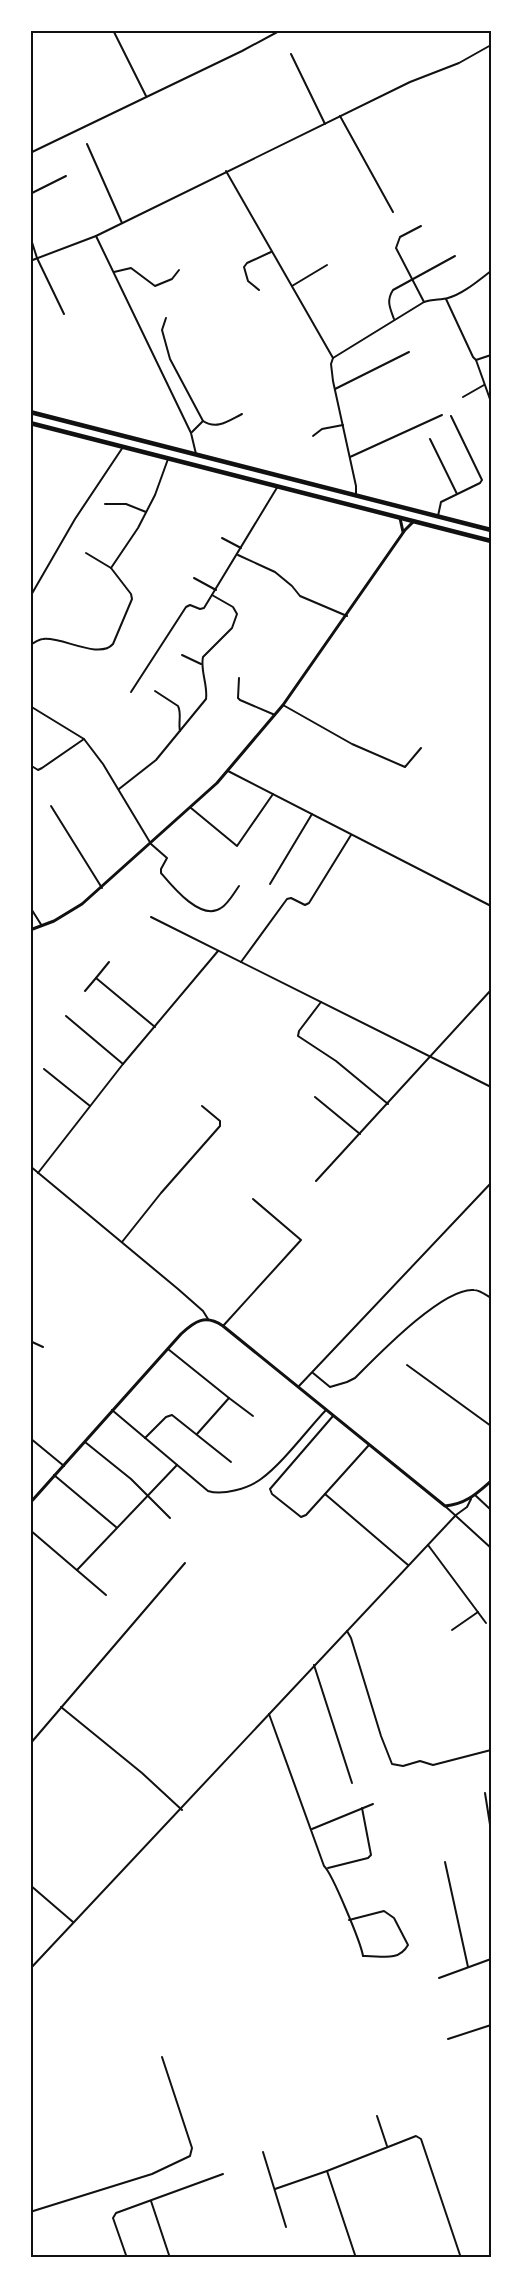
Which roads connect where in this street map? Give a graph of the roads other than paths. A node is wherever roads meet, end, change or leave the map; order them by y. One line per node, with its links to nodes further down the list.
1 (113, 30): 5 (street)
2 (280, 30): 5 (street)
3 (491, 45): 6 (street)
4 (291, 54): 7 (street)
5 (146, 96): 9 (street)
6 (340, 116): 7 (street); 13 (street)
7 (325, 124): 10 (street)
8 (87, 144): 14 (street)
9 (30, 153)
10 (226, 171): 14 (street); 18 (street)
11 (66, 176): 12 (street)
12 (30, 194)
13 (393, 212)
14 (122, 223): 17 (street)
15 (422, 226): 26 (street)
16 (30, 236): 20 (street)
17 (96, 236): 20 (street); 25 (street)
18 (271, 252): 27 (street); 28 (street)
19 (455, 256): 26 (street)
20 (37, 258): 21 (street); 31 (street)
21 (30, 261)
22 (327, 265): 27 (street)
23 (179, 270): 25 (street)
24 (491, 271): 29 (street)
25 (114, 272): 49 (street)
26 (411, 279): 30 (street); 33 (street)
27 (292, 286): 36 (street)
28 (259, 290)
29 (446, 299): 30 (street); 37 (street)
30 (424, 302): 33 (street)
31 (64, 315)
32 (166, 318): 46 (street)
33 (394, 319): 36 (street)
34 (409, 352): 39 (street)
35 (491, 355): 37 (street)
36 (333, 358): 39 (street)
37 (476, 360): 38 (street)
38 (484, 385): 40 (street); 41 (street)
39 (335, 389): 48 (street)
40 (463, 397)
41 (491, 402)
42 (30, 412): 53 (main road)
43 (242, 414): 46 (street)
44 (442, 415): 54 (street)
45 (451, 416): 57 (street)
46 (202, 421): 49 (street)
47 (30, 423): 52 (main road)
48 (343, 425): 50 (street); 54 (street)
49 (190, 433): 53 (street)
50 (313, 436)
51 (430, 439): 57 (street)
52 (123, 447): 55 (main road); 75 (street)
53 (196, 456): 58 (main road)
54 (350, 457): 58 (street)
55 (168, 459): 56 (main road); 60 (street)
56 (278, 486): 62 (main road); 68 (street)
57 (457, 494): 61 (street)
58 (356, 496): 61 (main road)
59 (105, 504): 60 (street)
60 (146, 512): 71 (street)
61 (438, 516): 64 (main road)
62 (400, 517): 63 (main road); 65 (street)
63 (414, 521): 65 (street); 67 (main road)
64 (491, 530)
65 (403, 534): 76 (street)
66 (222, 538): 68 (street)
67 (491, 541)
68 (241, 548): 70 (street)
69 (86, 553): 71 (street)
70 (237, 555): 73 (street); 76 (street)
71 (111, 568): 77 (street)
72 (194, 578): 73 (street)
73 (216, 590): 74 (street)
74 (212, 595): 79 (street); 82 (street)
75 (30, 597)
76 (347, 616): 83 (street)
77 (30, 645)
78 (182, 655): 79 (street)
79 (201, 664): 86 (street)
80 (239, 678): 85 (street)
81 (155, 691): 86 (street)
82 (131, 692)
83 (283, 705): 85 (street); 88 (street)
84 (30, 706): 87 (street)
85 (276, 715): 90 (street)
86 (180, 730): 91 (street)
87 (84, 738): 89 (street); 91 (street)
88 (421, 748)
89 (30, 765)
90 (228, 771): 92 (street); 94 (street)
91 (119, 789): 97 (street)
92 (273, 794): 94 (street); 95 (street)
93 (51, 806): 100 (street)
94 (191, 808): 97 (street)
95 (312, 814): 96 (street); 98 (street)
96 (352, 835): 101 (street); 108 (street)
97 (151, 844): 99 (street); 100 (street)
98 (270, 884)
99 (239, 886)
100 (102, 888): 104 (street)
101 (491, 906)
102 (30, 907): 104 (street)
103 (151, 917): 106 (street)
104 (42, 926): 105 (street)
105 (30, 930)
106 (219, 951): 108 (street); 114 (street)
107 (109, 962): 109 (street)
108 (241, 962): 112 (street)
109 (96, 978): 111 (street); 114 (street)
110 (491, 990): 115 (street)
111 (85, 992)
112 (321, 1002): 115 (street); 120 (street)
113 (66, 1016): 116 (street)
114 (155, 1027): 116 (street)
115 (431, 1057): 118 (street); 120 (street)
116 (123, 1064): 121 (street)
117 (44, 1069): 121 (street)
118 (491, 1087)
119 (315, 1097): 123 (street)
120 (388, 1104): 123 (street)
121 (90, 1106): 125 (street)
122 (202, 1106): 129 (street)
123 (360, 1134): 126 (street)
124 (30, 1166): 125 (street)
125 (38, 1173): 129 (street)
126 (316, 1182)
127 (491, 1183): 137 (street)
128 (253, 1199): 132 (street)
129 (122, 1242): 131 (street)
130 (491, 1298): 137 (street)
131 (208, 1319): 132 (street); 135 (street)
132 (223, 1326): 138 (street)
133 (30, 1341): 134 (street)
134 (43, 1347)
135 (168, 1349): 139 (street); 140 (street)
136 (407, 1365): 144 (street)
137 (312, 1372): 138 (street)
138 (299, 1386): 141 (street)
139 (229, 1398): 142 (street); 145 (street)
140 (112, 1410): 147 (street); 148 (street)
141 (326, 1410): 143 (street); 151 (street)
142 (254, 1416)
143 (333, 1416): 149 (street); 155 (street)
144 (491, 1426)
145 (197, 1434): 147 (street); 150 (street)
146 (30, 1438): 152 (street)
147 (145, 1438): 151 (street)
148 (85, 1442): 152 (street); 156 (street)
149 (369, 1445): 155 (street); 160 (street)
150 (231, 1462)
151 (177, 1465): 156 (street)
152 (64, 1466): 153 (street)
153 (54, 1475): 159 (street); 164 (street)
154 (491, 1480): 157 (street)
155 (325, 1494): 169 (street)
156 (148, 1495): 163 (street); 164 (street)
157 (475, 1495): 158 (street); 161 (street)
158 (471, 1499): 160 (street); 162 (street)
159 (30, 1503)
160 (445, 1506): 162 (street)
161 (491, 1510)
162 (456, 1515): 166 (street); 167 (street)
163 (170, 1518)
164 (116, 1527): 170 (street)
165 (30, 1530): 170 (street)
166 (428, 1545): 169 (street); 172 (street)
167 (491, 1548)
168 (185, 1563): 177 (street)
169 (408, 1565): 175 (street)
170 (77, 1570): 171 (street)
171 (106, 1594)
172 (478, 1612): 173 (street); 174 (street)
173 (486, 1623)
174 (452, 1630)
175 (347, 1631): 176 (street); 180 (street)
176 (314, 1665): 178 (street); 181 (street)
177 (61, 1707): 179 (street); 185 (street)
178 (270, 1714): 185 (street); 186 (street)
179 (30, 1744)
180 (491, 1750)
181 (352, 1783)
182 (485, 1793): 187 (street)
183 (373, 1804): 184 (street)
184 (362, 1808): 186 (street); 189 (street)
185 (182, 1810): 192 (street)
186 (312, 1829): 189 (street)
187 (491, 1831)
188 (445, 1862): 194 (street)
189 (327, 1868): 191 (street)
190 (30, 1885): 192 (street)
191 (350, 1920): 191 (street)
192 (73, 1922): 195 (street)
193 (491, 1959): 194 (street)
194 (468, 1967): 196 (street)
195 (30, 1970)
196 (439, 1978)
197 (491, 2025): 198 (street)
198 (448, 2039)
199 (162, 2057): 207 (street)
200 (377, 2116): 201 (street)
201 (387, 2146): 203 (street); 212 (street)
202 (263, 2152): 205 (street)
203 (327, 2170): 205 (street); 211 (street)
204 (223, 2174): 206 (street)
205 (275, 2189): 208 (street)
206 (151, 2201): 209 (street); 210 (street)
207 (30, 2212)
208 (286, 2227)
209 (127, 2258)
210 (170, 2258)
211 (356, 2258)
212 (461, 2258)

